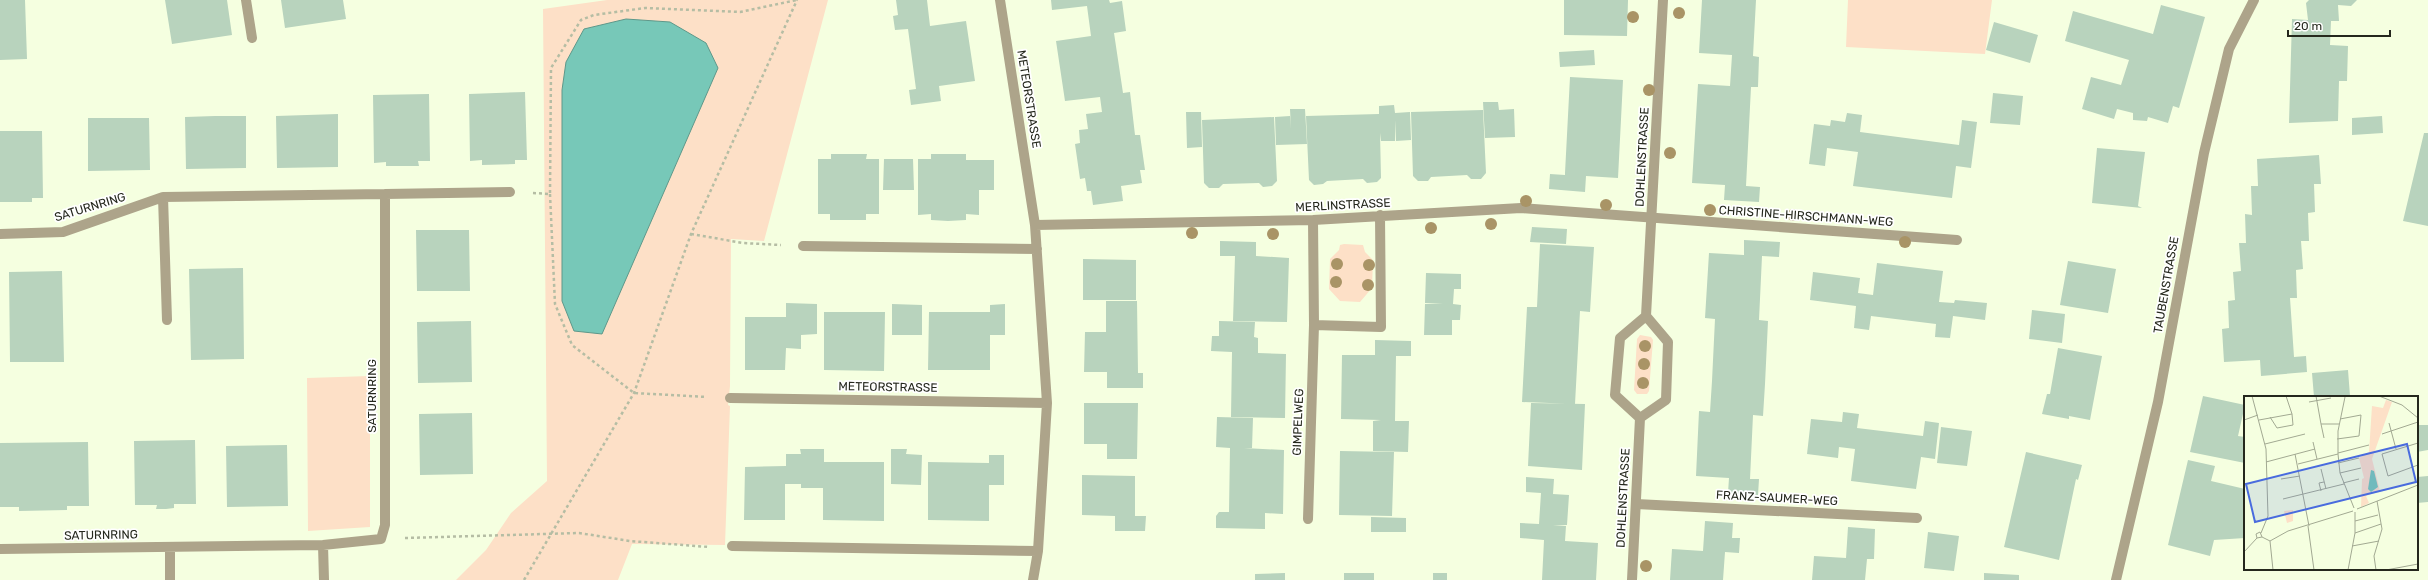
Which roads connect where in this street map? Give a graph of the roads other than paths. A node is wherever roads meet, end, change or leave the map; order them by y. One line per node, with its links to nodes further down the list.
1 (246, 0): 5 (street)
2 (1000, 0): 12 (street, METEORSTRASSE)
3 (1663, 0): 10 (street, DOHLENSTRASSE)
4 (2254, 0): 35 (street, TAUBENSTRASSE)
5 (252, 38)
6 (510, 192): 7 (street, SATURNRING)
7 (385, 194): 8 (street, SATURNRING); 26 (street, SATURNRING)
8 (163, 197): 13 (street, SATURNRING); 18 (street)
9 (1380, 216): 10 (street, MERLINSTRASSE); 11 (street, MERLINSTRASSE); 19 (street)
10 (1652, 218): 14 (street, CHRISTINE-HIRSCHMANN-WEG); 17 (street, DOHLENSTRASSE)
11 (1313, 220): 12 (street, MERLINSTRASSE); 19 (street, GIMPELWEG)
12 (1035, 225): 16 (street, METEORSTRASSE)
13 (0, 234)
14 (1957, 240)
15 (803, 246): 16 (street)
16 (1037, 249): 21 (street, METEORSTRASSE)
17 (1646, 316): 22 (street); 22 (street)
18 (167, 320)
19 (1314, 325): 25 (street, GIMPELWEG)
20 (730, 398): 21 (street, METEORSTRASSE)
21 (1046, 403): 30 (street, METEORSTRASSE)
22 (1640, 418): 23 (street, DOHLENSTRASSE)
23 (1636, 504): 24 (street, FRANZ-SAUMER-WEG); 34 (street, DOHLENSTRASSE)
24 (1916, 518)
25 (1308, 519)
26 (323, 546): 28 (street, SATURNRING); 32 (street)
27 (732, 546): 30 (street)
28 (170, 547): 29 (street, SATURNRING); 31 (street)
29 (0, 549)
30 (1038, 551): 33 (street, METEORSTRASSE)
31 (170, 580)
32 (324, 580)
33 (1034, 580)
34 (1632, 580)
35 (2116, 580)

